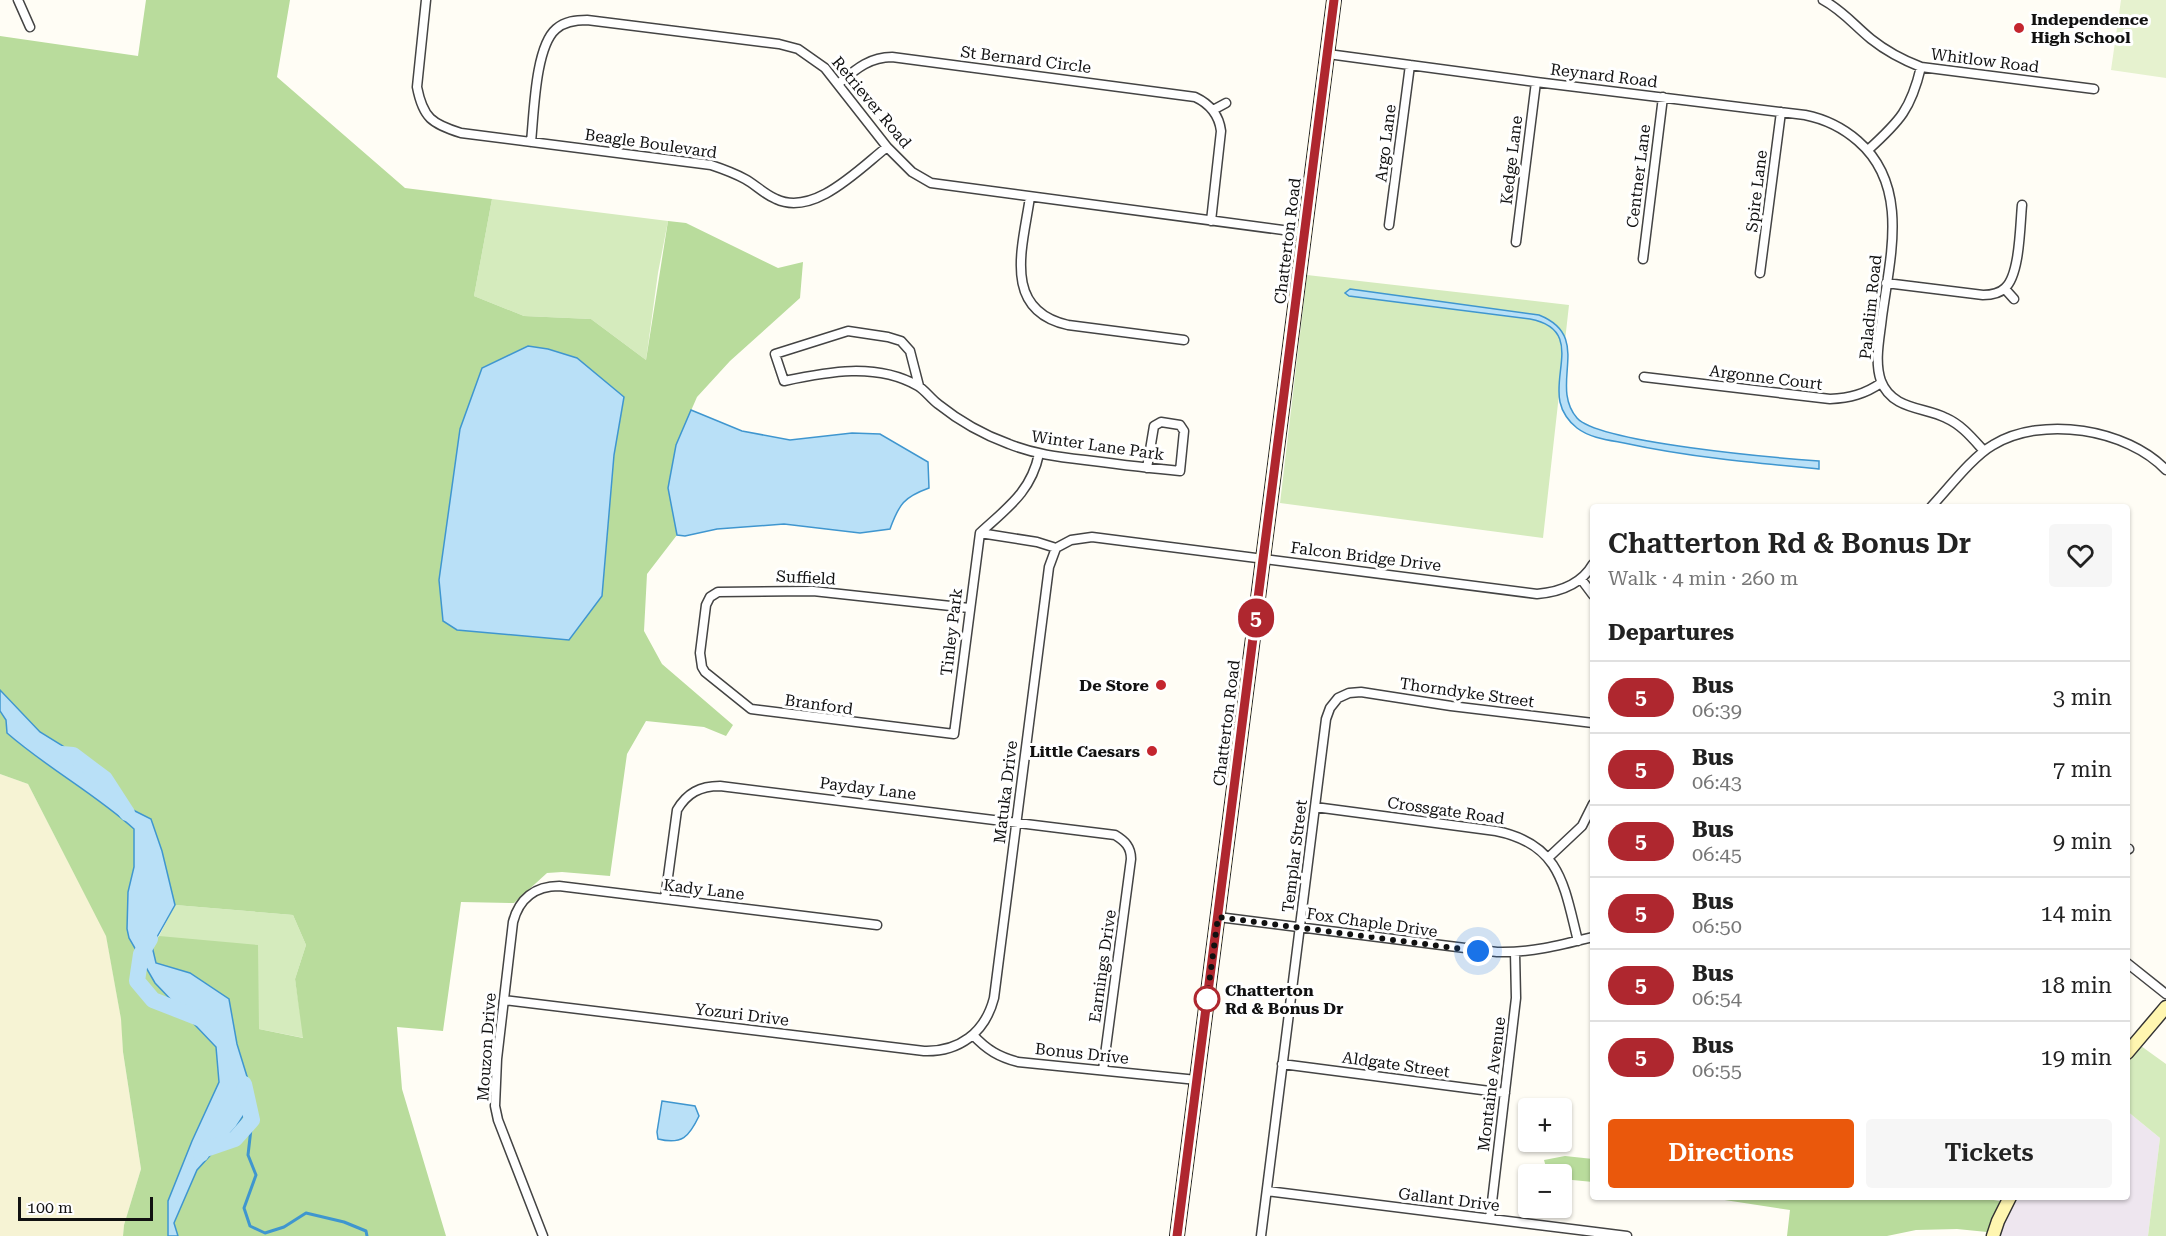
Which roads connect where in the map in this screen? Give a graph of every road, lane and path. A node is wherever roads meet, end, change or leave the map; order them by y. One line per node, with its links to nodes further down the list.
1 (18, 0): 5 (street)
2 (426, 0): 16 (street, Beagle Boulevard)
3 (1334, 0): 6 (main road, Chatterton Road)
4 (1823, 0): 8 (street, Whitlow Road)
5 (30, 27)
6 (1328, 54): 7 (street, Reynard Road); 23 (main road, Chatterton Road)
7 (1410, 65): 9 (street, Reynard Road); 22 (street, Argo Lane)
8 (1921, 67): 11 (street, Whitlow Road); 18 (street)
9 (1536, 82): 12 (street, Reynard Road); 24 (street, Kedge Lane)
10 (838, 84): 14 (street, St Bernard Circle); 16 (street, Retriever Road); 17 (street, Retriever Road)
11 (2094, 88)
12 (1663, 98): 15 (street, Reynard Road); 25 (street, Centner Lane)
13 (1226, 103): 14 (street)
14 (1213, 110): 21 (street)
15 (1782, 112): 18 (street, Reynard Road); 26 (street, Spire Lane)
16 (531, 142): 17 (street, Beagle Boulevard)
17 (887, 147): 19 (street, Retriever Road)
18 (1868, 150): 27 (street, Paladim Road)
19 (1030, 197): 21 (street, Retriever Road); 30 (street)
20 (2022, 205): 28 (street)
21 (1211, 221): 23 (street, Retriever Road)
22 (1389, 225)
23 (1305, 233): 41 (main road, Chatterton Road)
24 (1516, 242)
25 (1643, 259)
26 (1760, 273)
27 (1886, 283): 28 (street); 32 (street, Paladim Road)
28 (2005, 289): 29 (street)
29 (2014, 299)
30 (1184, 340)
31 (1644, 377): 32 (street, Argonne Court)
32 (1881, 382): 34 (street, Paladim Road)
33 (919, 386): 33 (street, Winter Lane Park); 35 (street, Winter Lane Park)
34 (1984, 452): 37 (street); 38 (street)
35 (1039, 454): 36 (street, Winter Lane Park); 39 (street)
36 (1147, 468): 36 (street, Winter Lane Park)
37 (2165, 468)
38 (1934, 504)
39 (980, 533): 40 (street); 45 (street, Tinley Park)
40 (1056, 548): 41 (street, Falcon Bridge Drive); 52 (street, Matuka Drive)
41 (1264, 558): 43 (street, Falcon Bridge Drive); 57 (main road, Chatterton Road)
42 (1590, 568): 43 (street, Falcon Bridge Drive)
43 (1581, 579): 44 (street)
44 (1590, 590)
45 (969, 608): 46 (street, Suffield); 49 (street, Tinley Park)
46 (700, 662): 49 (street, Branford)
47 (1338, 698): 48 (street, Thorndyke Street); 50 (street, Templar Street)
48 (1590, 723)
49 (954, 734)
50 (1315, 807): 53 (street, Crossgate Road); 59 (street, Templar Street)
51 (1590, 810): 53 (street)
52 (1016, 821): 54 (street, Payday Lane); 56 (street, Payday Lane); 67 (street, Matuka Drive)
53 (1548, 858): 61 (street, Crossgate Road)
54 (1131, 866): 70 (street, Earnings Drive)
55 (530, 894): 56 (street, Kady Lane); 65 (street, Mouzon Drive)
56 (665, 899): 58 (street, Kady Lane)
57 (1218, 917): 59 (street, Fox Chaple Drive); 71 (main road, Chatterton Road)
58 (877, 925)
59 (1300, 928): 62 (street, Fox Chaple Drive); 69 (street, Templar Street)
60 (1590, 938): 61 (street, Fox Chaple Drive)
61 (1578, 941): 62 (street, Fox Chaple Drive)
62 (1515, 952): 72 (street, Montaine Avenue)
63 (2130, 965): 64 (street)
64 (2166, 994)
65 (504, 1000): 67 (street, Yozuri Drive); 76 (street, Mouzon Drive)
66 (2166, 1007): 68 (street)
67 (973, 1035): 70 (street, Bonus Drive)
68 (2130, 1049)
69 (1282, 1064): 72 (street, Aldgate Street); 73 (street, Templar Street)
70 (1103, 1070): 71 (street, Bonus Drive)
71 (1197, 1080): 77 (main road, Chatterton Road)
72 (1505, 1093): 75 (street, Montaine Avenue)
73 (1267, 1191): 75 (street, Gallant Drive); 78 (street, Templar Street)
74 (2008, 1200): 80 (street)
75 (1490, 1219): 79 (street, Gallant Drive)
76 (543, 1236)
77 (1177, 1236)
78 (1261, 1236)
79 (1627, 1236)
80 (1993, 1236)

